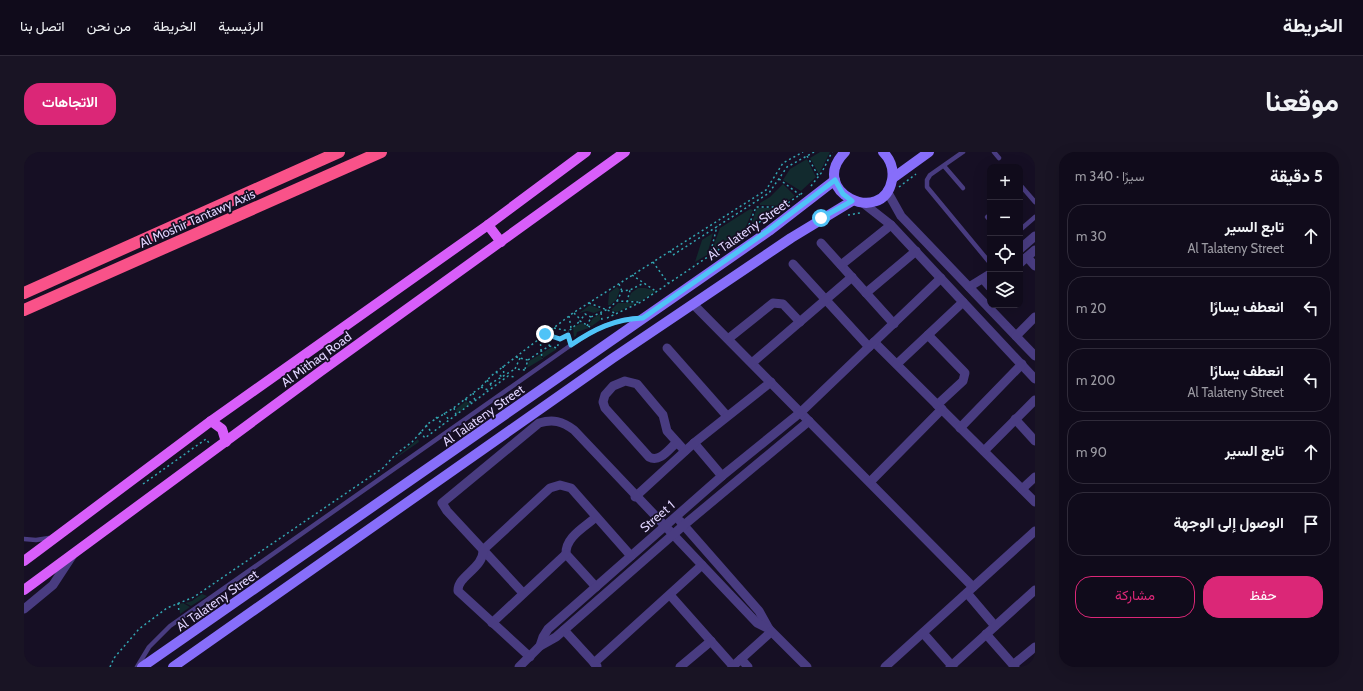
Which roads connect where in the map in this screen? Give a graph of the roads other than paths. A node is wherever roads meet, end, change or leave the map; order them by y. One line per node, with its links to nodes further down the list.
1 (339, 152): 39 (highway, Al Moshir Tantawy Axis)
2 (381, 152): 46 (highway, Al Moshir Tantawy Axis)
3 (586, 152): 21 (main road, Al Mithaq Road)
4 (625, 152): 25 (main road, Al Mithaq Road)
5 (845, 152): 13 (main road)
6 (883, 152): 12 (main road)
7 (929, 152): 12 (main road)
8 (963, 152): 11 (lane)
9 (994, 152): 10 (lane)
10 (999, 158)
11 (944, 166): 14 (lane); 30 (lane)
12 (893, 178): 16 (main road)
13 (835, 180): 17 (main road); 48 (main road, Al Talateny Street)
14 (963, 188)
15 (1023, 188): 18 (lane)
16 (888, 194): 19 (main road); 38 (street)
17 (852, 201): 19 (main road); 45 (main road)
18 (1035, 202)
19 (863, 203): 22 (street)
20 (1035, 217): 23 (lane)
21 (488, 225): 25 (main road); 67 (main road, Al Mithaq Road)
22 (891, 225): 29 (street); 33 (street)
23 (1023, 227)
24 (1035, 236): 27 (street)
25 (501, 242): 71 (main road, Al Mithaq Road)
26 (821, 243): 33 (street)
27 (1023, 246)
28 (1035, 250): 31 (street)
29 (916, 251): 37 (street); 40 (street)
30 (987, 258)
31 (1023, 260): 34 (street)
32 (792, 264): 42 (street)
33 (841, 265): 35 (street)
34 (1035, 266)
35 (852, 277): 40 (street); 42 (street)
36 (987, 277): 38 (street)
37 (941, 278): 43 (street); 50 (street, Street 1)
38 (970, 287): 44 (street)
39 (24, 293)
40 (866, 293): 50 (street)
41 (987, 298): 44 (street)
42 (826, 299): 49 (street); 54 (street)
43 (963, 302): 51 (street); 59 (street)
44 (984, 303): 52 (street)
45 (693, 304): 53 (street); 120 (main road)
46 (24, 310)
47 (1035, 317): 52 (street)
48 (643, 318): 118 (lane); 119 (main road, Al Talateny Street)
49 (800, 322): 53 (street); 57 (street)
50 (894, 324): 54 (street, Street 1)
51 (928, 335): 58 (street); 63 (street)
52 (1016, 336): 56 (street)
53 (728, 339): 57 (street)
54 (872, 345): 58 (street); 64 (street, Street 1)
55 (667, 348): 65 (street)
56 (1035, 356)
57 (752, 363): 61 (street)
58 (897, 364): 63 (street)
59 (1022, 364): 60 (street); 69 (street)
60 (1035, 378)
61 (771, 382): 64 (street); 65 (street)
62 (1035, 400): 66 (street)
63 (940, 407): 69 (street); 78 (street)
64 (800, 412): 68 (street); 76 (street, Street 1)
65 (727, 416): 73 (street)
66 (1015, 419): 70 (street); 75 (street)
67 (211, 420): 71 (main road); 88 (main road, Al Mithaq Road)
68 (809, 421): 78 (street); 84 (street, Street 1)
69 (960, 428): 75 (street)
70 (1035, 441)
71 (226, 442): 91 (main road, Al Mithaq Road)
72 (677, 442): 72 (street); 74 (street)
73 (694, 443): 74 (street); 76 (street)
74 (685, 451): 80 (street)
75 (984, 451): 79 (street)
76 (722, 476): 82 (street, Street 1)
77 (1035, 477): 79 (street)
78 (870, 482): 98 (street)
79 (1022, 489): 81 (street)
80 (635, 497): 85 (street); 90 (street)
81 (1035, 502)
82 (676, 516): 84 (street); 85 (street, Street 1)
83 (596, 517): 90 (street); 92 (street); 93 (street)
84 (684, 525): 87 (street, Street 1); 106 (street)
85 (664, 526): 87 (street); 93 (street, Street 1)
86 (1035, 531): 98 (street)
87 (672, 535): 95 (street); 105 (street, Street 1)
88 (56, 537): 89 (lane); 94 (main road, Al Mithaq Road)
89 (24, 539)
90 (483, 550): 100 (street); 103 (street)
91 (73, 554): 97 (main road, Al Mithaq Road); 102 (street)
92 (566, 554): 96 (street); 100 (street)
93 (631, 556): 96 (street, Street 1)
94 (24, 561)
95 (702, 565): 101 (street); 106 (street)
96 (596, 587): 110 (street, Street 1)
97 (24, 590)
98 (970, 590): 104 (street); 107 (street)
99 (1035, 590): 104 (street)
100 (523, 593): 103 (street)
101 (670, 595): 109 (street); 114 (street)
102 (24, 609)
103 (492, 623): 112 (street)
104 (996, 626): 108 (street)
105 (564, 630): 110 (street, Street 1); 114 (street)
106 (770, 631): 113 (street); 124 (street)
107 (923, 633): 116 (street); 125 (street)
108 (986, 634): 116 (street); 117 (street)
109 (711, 641): 115 (street); 122 (street)
110 (540, 646): 112 (street, Street 1)
111 (1035, 647): 117 (street)
112 (530, 657): 121 (street, Street 1)
113 (741, 659): 115 (street); 123 (street)
114 (596, 665)
115 (733, 666)
116 (951, 666)
117 (1014, 666)
118 (137, 667)
119 (142, 667)
120 (173, 667)
121 (520, 667)
122 (680, 667)
123 (748, 667)
124 (808, 667)
125 (885, 667)

